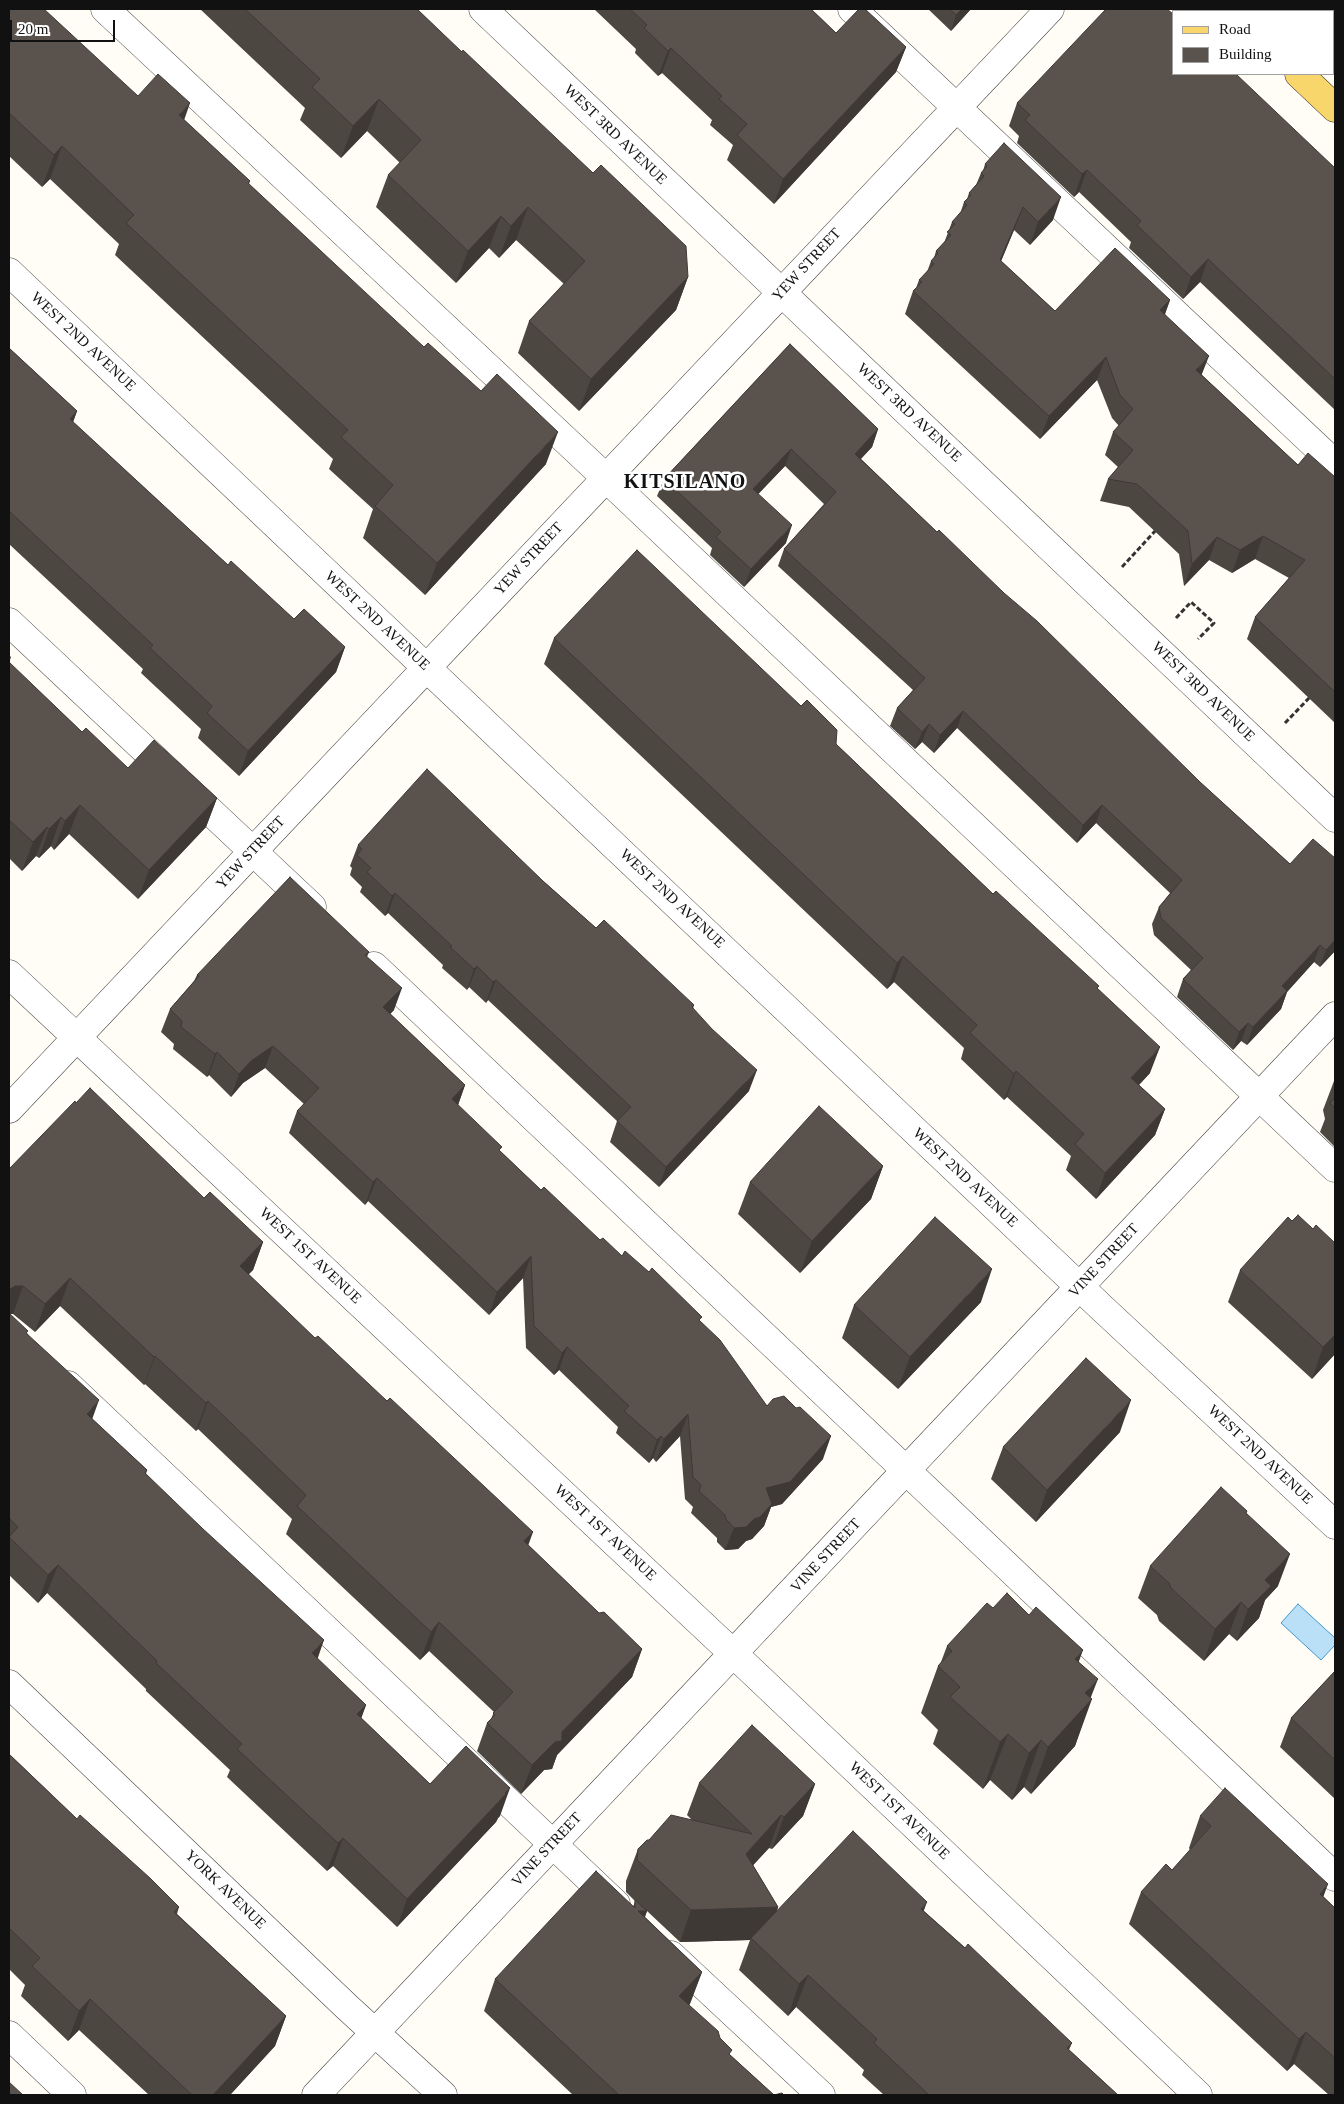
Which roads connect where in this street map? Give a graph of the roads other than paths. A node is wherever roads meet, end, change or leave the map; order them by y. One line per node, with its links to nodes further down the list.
1 (105, 9): 11 (street)
2 (483, 9): 9 (street, WEST 3RD AVENUE)
3 (852, 9): 6 (street)
4 (1050, 9): 6 (street, YEW STREET)
5 (1300, 75): 7 (main road)
6 (957, 107): 9 (street, YEW STREET); 10 (street)
7 (1335, 108)
8 (9, 272): 13 (street, WEST 2ND AVENUE)
9 (781, 292): 11 (street, YEW STREET); 14 (street, WEST 3RD AVENUE)
10 (1335, 464)
11 (606, 478): 13 (street, YEW STREET); 21 (street)
12 (9, 622): 15 (street)
13 (427, 667): 15 (street, YEW STREET); 24 (street, WEST 2ND AVENUE)
14 (1335, 818)
15 (252, 851): 16 (street); 20 (street, YEW STREET)
16 (332, 926)
17 (353, 946): 26 (street)
18 (9, 974): 20 (street, WEST 1ST AVENUE)
19 (1335, 1016): 21 (street, VINE STREET)
20 (77, 1037): 22 (street, YEW STREET); 28 (street, WEST 1ST AVENUE)
21 (1259, 1097): 23 (street); 24 (street, VINE STREET)
22 (9, 1109)
23 (1335, 1168)
24 (1080, 1286): 26 (street, VINE STREET); 27 (street, WEST 2ND AVENUE)
25 (52, 1370): 30 (street)
26 (906, 1471): 28 (street, VINE STREET); 31 (street)
27 (1335, 1526)
28 (733, 1653): 30 (street, VINE STREET); 40 (street, WEST 1ST AVENUE)
29 (9, 1684): 34 (street, YORK AVENUE)
30 (553, 1844): 32 (street); 34 (street, VINE STREET)
31 (1335, 1877)
32 (632, 1919)
33 (654, 1939): 39 (street)
34 (375, 2032): 37 (street, VINE STREET); 38 (street, YORK AVENUE)
35 (9, 2036): 36 (street)
36 (72, 2095)
37 (316, 2095)
38 (443, 2095)
39 (821, 2095)
40 (1198, 2095)

